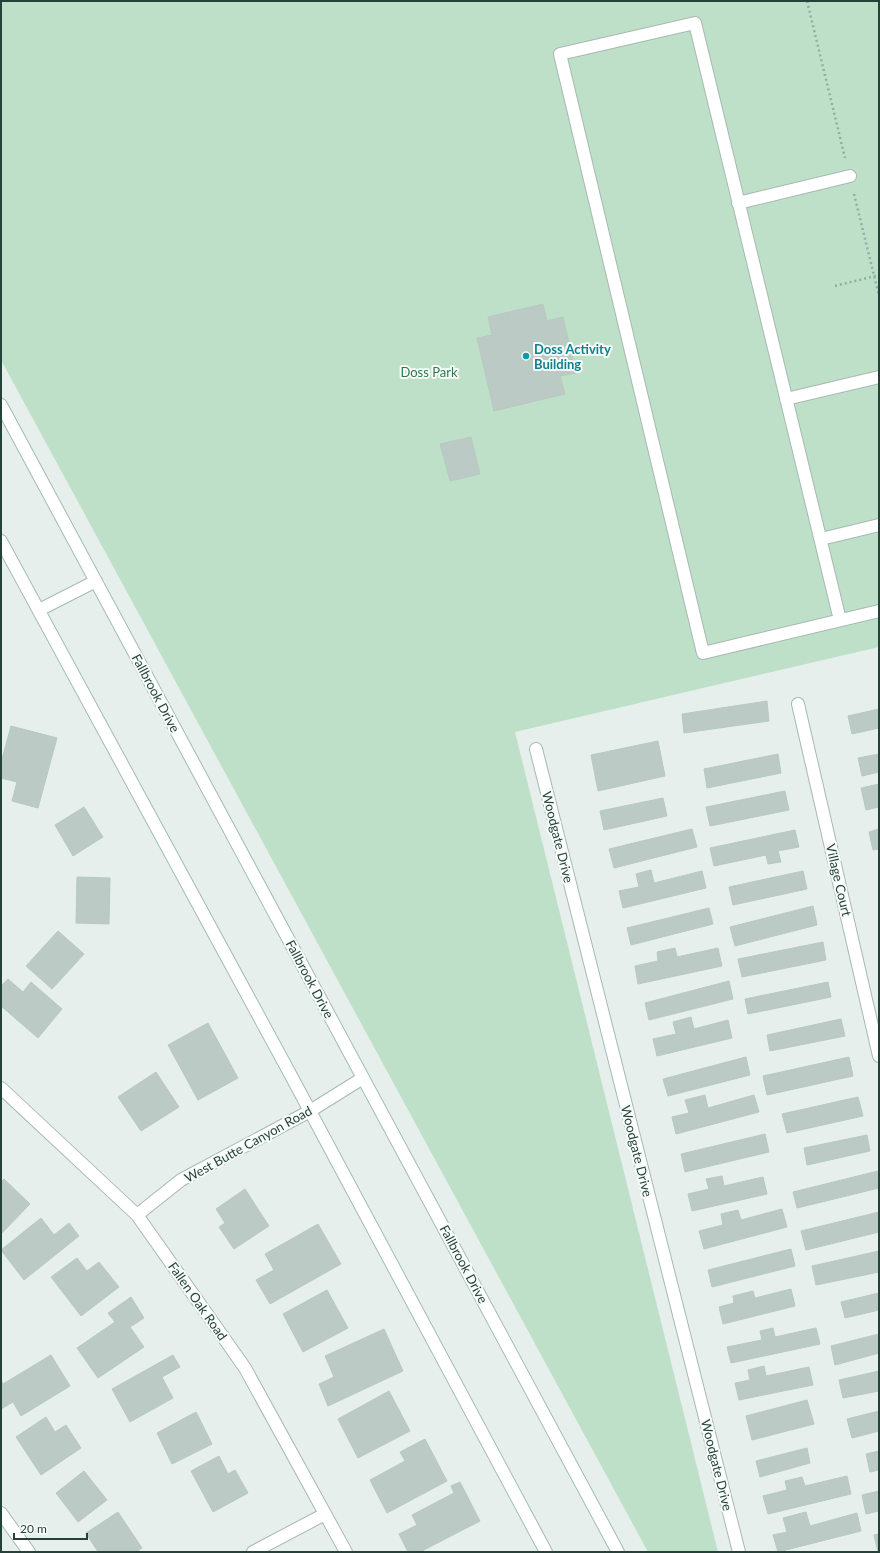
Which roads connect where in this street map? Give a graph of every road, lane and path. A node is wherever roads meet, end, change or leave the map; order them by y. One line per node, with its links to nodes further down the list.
1 (807, 1): 2 (path)
2 (850, 176): 3 (main road); 5 (path)
3 (738, 203): 9 (main road); 17 (main road)
4 (879, 275): 5 (path)
5 (874, 276): 6 (path); 7 (path)
6 (835, 286)
7 (879, 296)
8 (879, 377): 9 (main road)
9 (786, 399): 12 (main road)
10 (1, 405): 14 (main road, Fallbrook Drive)
11 (879, 525): 12 (main road)
12 (821, 539): 17 (main road)
13 (1, 541): 15 (main road)
14 (96, 581): 15 (main road); 21 (main road, Fallbrook Drive)
15 (39, 610): 23 (main road)
16 (879, 611): 17 (main road)
17 (840, 620)
18 (798, 704): 20 (main road, Village Court)
19 (536, 749): 32 (main road, Woodgate Drive)
20 (879, 1056)
21 (363, 1078): 23 (main road, West Butte Canyon Road); 31 (main road, Fallbrook Drive)
22 (1, 1088): 24 (main road, Fallen Oak Road)
23 (310, 1111): 24 (main road, West Butte Canyon Road); 30 (main road)
24 (137, 1216): 26 (main road, Fallen Oak Road)
25 (1, 1513): 27 (main road)
26 (325, 1514): 28 (main road); 29 (main road, Fallen Oak Road)
27 (29, 1552)
28 (253, 1552)
29 (346, 1552)
30 (546, 1552)
31 (618, 1552)
32 (739, 1552)

